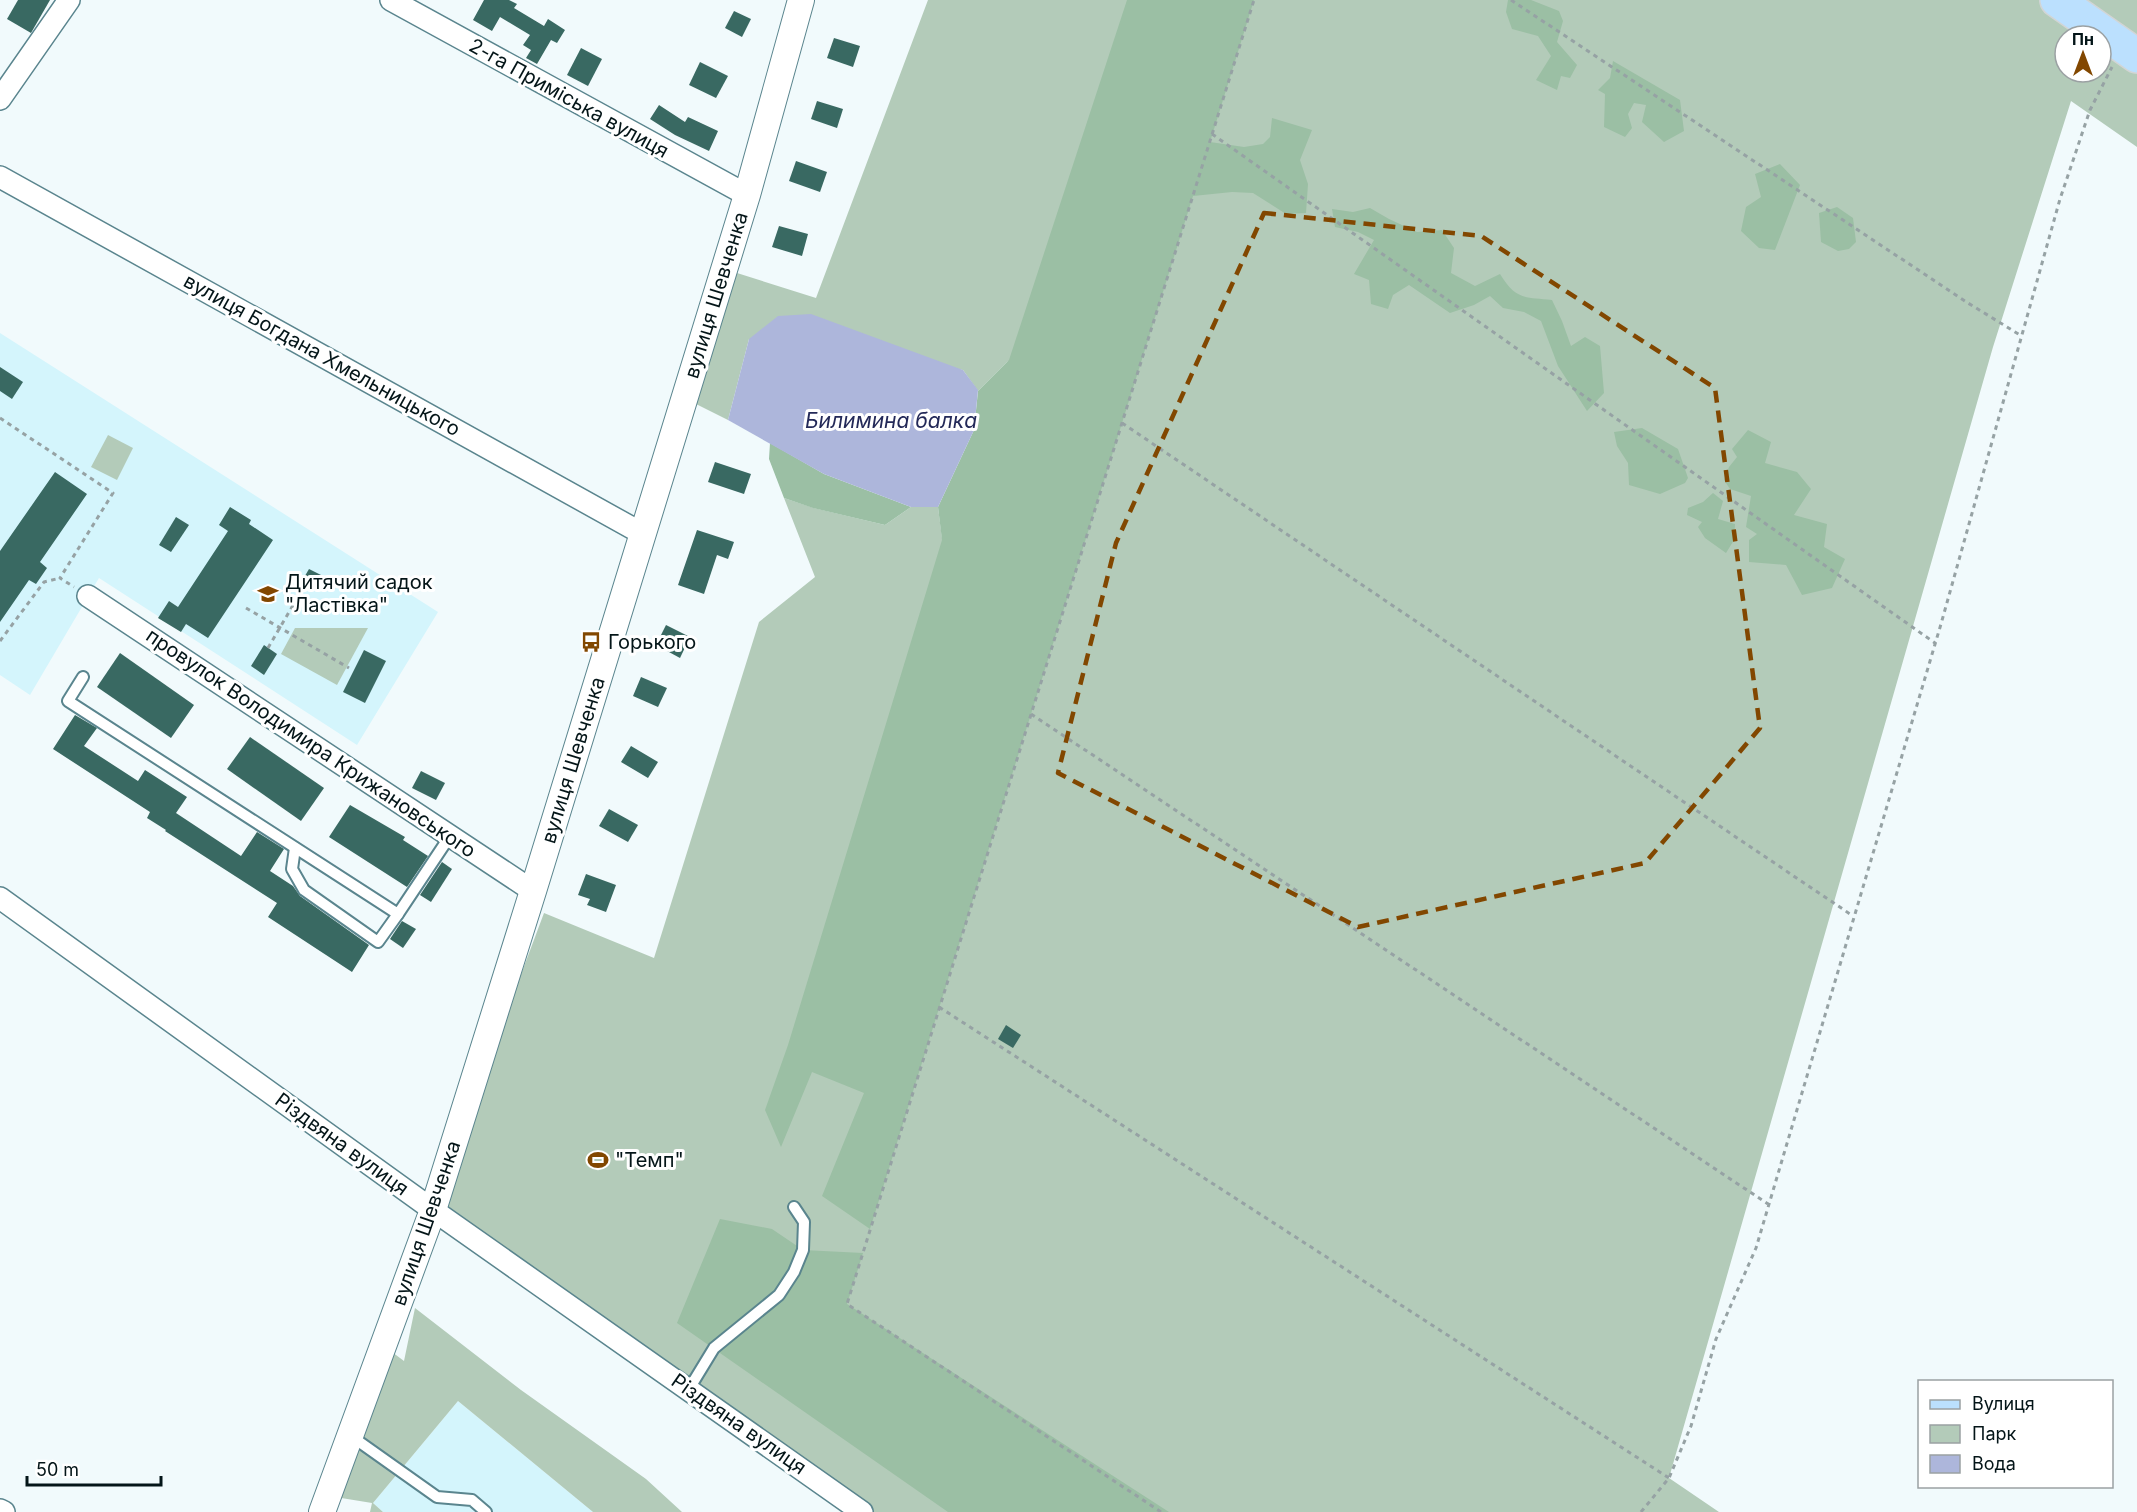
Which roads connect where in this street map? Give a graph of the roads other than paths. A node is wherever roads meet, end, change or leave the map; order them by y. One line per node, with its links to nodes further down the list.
1 (69, 0): 6 (street)
2 (392, 0): 8 (street, 2-га Приміська вулиця)
3 (801, 0): 8 (street, вулиця Шевченка)
4 (2057, 0): 5 (main road)
5 (2130, 51)
6 (0, 99)
7 (0, 177): 9 (street, вулиця Богдана Хмельницького)
8 (747, 195): 9 (street, вулиця Шевченка)
9 (643, 534): 14 (street, вулиця Шевченка)
10 (88, 596): 12 (street, провулок Володимира Крижановського)
11 (82, 678): 13 (lane)
12 (450, 836): 14 (street, провулок Володимира Крижановського); 16 (lane)
13 (295, 848): 16 (lane); 16 (lane)
14 (533, 891): 18 (street, вулиця Шевченка)
15 (0, 898): 18 (street, Різдвяна вулиця)
16 (398, 914)
17 (795, 1207): 19 (lane)
18 (433, 1210): 19 (street, Різдвяна вулиця); 20 (street, вулиця Шевченка)
19 (689, 1389): 23 (street, Різдвяна вулиця)
20 (351, 1436): 21 (street, вулиця Шевченка); 22 (lane)
21 (322, 1512)
22 (486, 1512)
23 (862, 1512)

